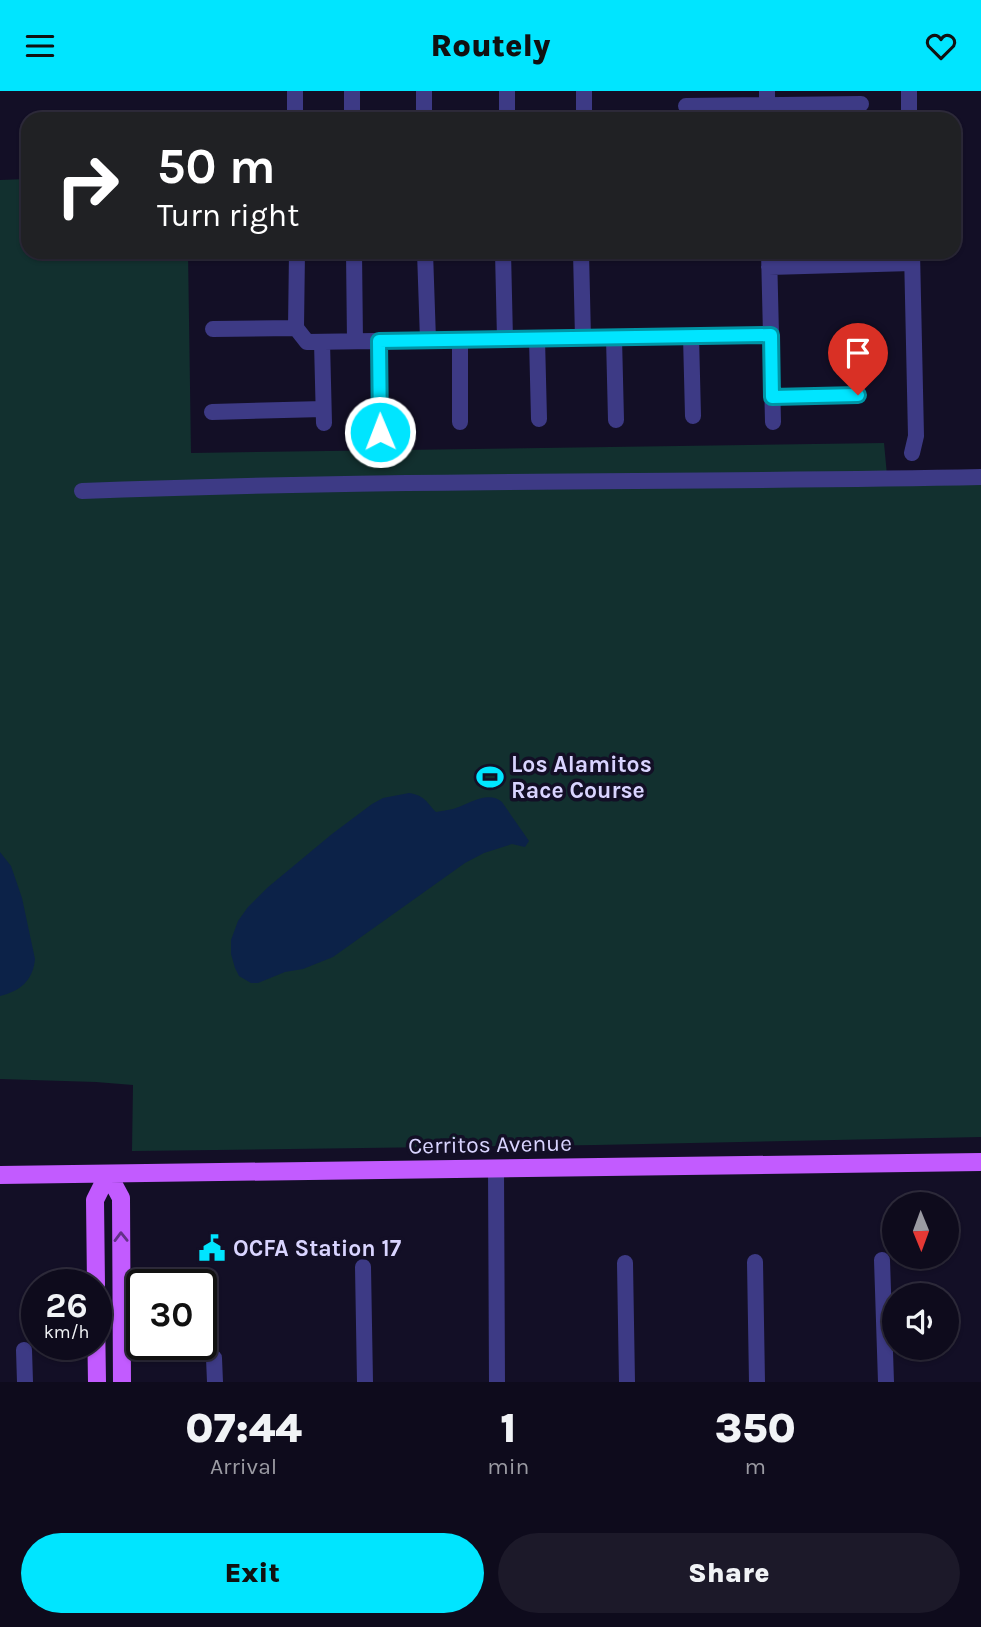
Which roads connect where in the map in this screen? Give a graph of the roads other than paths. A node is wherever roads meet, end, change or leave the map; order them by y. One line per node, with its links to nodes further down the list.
1 (295, 91): 10 (street)
2 (352, 91): 11 (street)
3 (424, 91): 12 (street)
4 (507, 91): 13 (street)
5 (584, 91): 14 (street)
6 (909, 91): 15 (street)
7 (861, 104): 8 (street)
8 (767, 105): 9 (street)
9 (686, 106)
10 (295, 112)
11 (352, 112)
12 (424, 112)
13 (507, 112)
14 (584, 112)
15 (909, 112)
16 (296, 259): 23 (street)
17 (354, 259): 33 (street)
18 (425, 259): 31 (street)
19 (503, 259): 29 (street)
20 (581, 259): 27 (street)
21 (769, 259): 25 (street)
22 (912, 259): 45 (street)
23 (296, 328): 24 (street); 35 (street)
24 (213, 329)
25 (771, 335): 26 (street); 37 (street)
26 (691, 336): 28 (street); 39 (street)
27 (583, 338): 28 (street); 30 (street)
28 (614, 338): 41 (street)
29 (505, 339): 30 (street); 32 (street)
30 (537, 339): 40 (street)
31 (428, 340): 32 (street); 34 (street)
32 (460, 340): 42 (street)
33 (355, 341): 34 (street); 35 (street)
34 (379, 341): 44 (street)
35 (321, 342): 38 (street)
36 (858, 395): 37 (street)
37 (772, 397): 43 (street)
38 (212, 412)
39 (693, 416)
40 (539, 419)
41 (616, 420)
42 (460, 422)
43 (773, 422)
44 (380, 432)
45 (912, 453)
46 (981, 478): 47 (street)
47 (82, 491)
48 (981, 1162): 49 (main road, Cerritos Avenue)
49 (496, 1168): 50 (main road, Cerritos Avenue); 65 (street)
50 (108, 1174): 51 (main road, Cerritos Avenue); 55 (main road); 62 (main road, one-way to 50)
51 (0, 1175)
52 (755, 1262): 67 (street)
53 (625, 1263): 66 (street)
54 (363, 1267): 64 (street)
55 (96, 1269)
56 (882, 1269): 68 (street)
57 (24, 1360): 60 (street)
58 (97, 1360): 61 (main road)
59 (214, 1360): 63 (street)
60 (25, 1382)
61 (97, 1382)
62 (122, 1382)
63 (215, 1382)
64 (365, 1382)
65 (497, 1382)
66 (627, 1382)
67 (757, 1382)
68 (886, 1382)

